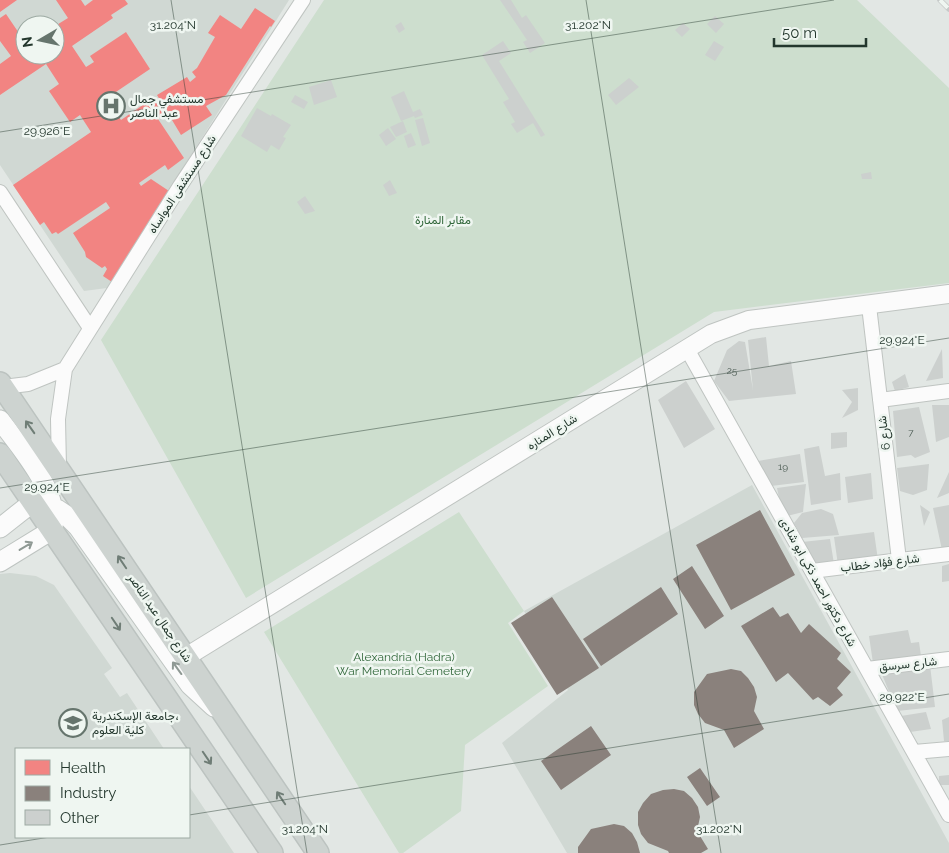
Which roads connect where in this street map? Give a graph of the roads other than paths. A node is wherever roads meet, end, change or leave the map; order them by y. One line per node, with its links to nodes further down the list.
1 (303, 0): 5 (street, شارع مستشفى المواساه)
2 (0, 192): 5 (street)
3 (949, 294): 4 (street, شارع المناره)
4 (869, 306): 6 (street, شارع المناره); 10 (street, شارع 6)
5 (90, 328): 7 (street, شارع مستشفى المواساه)
6 (687, 349): 20 (street, شارع دكتور احمد ذكى ابو شادى); 21 (street, شارع المناره)
7 (65, 370): 8 (street); 13 (street, شارع مستشفى المواساه)
8 (1, 385): 13 (main road, شارع جمال عبد الناصر, one-way to 8)
9 (949, 391): 10 (street)
10 (880, 400): 18 (street, شارع 6)
11 (0, 420): 14 (main road)
12 (0, 454): 14 (main road)
13 (59, 469): 21 (main road, شارع جمال عبد الناصر, one-way to 13)
14 (43, 505): 15 (main road); 16 (main road); 24 (main road, one-way to 14)
15 (0, 528)
16 (52, 530): 19 (main road, one-way to 16); 28 (main road, one-way to 28)
17 (949, 554): 18 (street, شارع فؤاد خطاب)
18 (899, 560): 20 (street, شارع فؤاد خطاب)
19 (0, 562)
20 (812, 572): 23 (street, شارع دكتور احمد ذكى ابو شادى)
21 (186, 657): 24 (main road, شارع جمال عبد الناصر)
22 (949, 659): 23 (street, شارع سرسق)
23 (866, 669): 26 (street, شارع دكتور احمد ذكى ابو شادى)
24 (224, 714): 29 (main road, شارع جمال عبد الناصر, one-way to 24)
25 (949, 749): 26 (street)
26 (914, 752): 27 (street, شارع دكتور احمد ذكى ابو شادى)
27 (949, 815)
28 (272, 853)
29 (318, 853)

